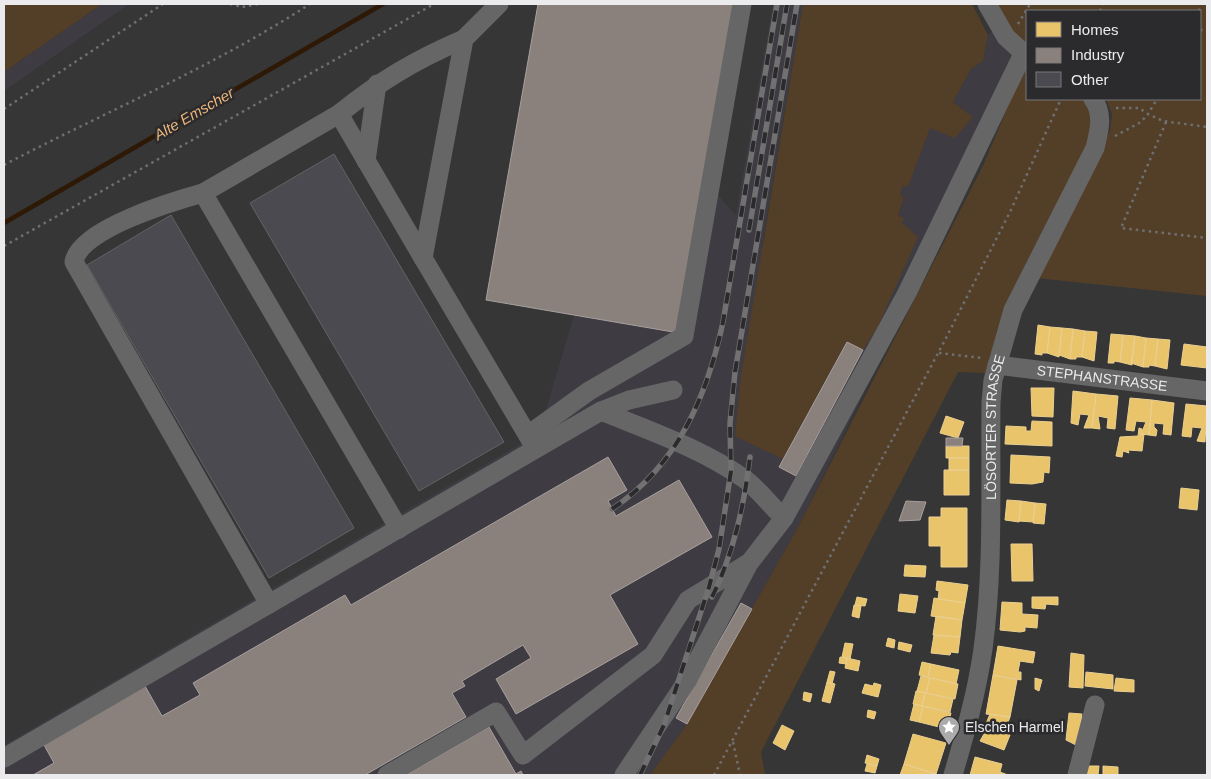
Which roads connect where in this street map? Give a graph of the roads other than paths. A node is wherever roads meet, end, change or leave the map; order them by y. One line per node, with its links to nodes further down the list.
1 (499, 4): 4 (street)
2 (742, 4): 16 (street)
3 (988, 4): 5 (street)
4 (464, 39): 6 (street); 11 (street)
5 (1025, 55): 17 (street)
6 (377, 84): 8 (street); 9 (street)
7 (1093, 100): 12 (street, LÖSORTER STRASSE)
8 (339, 114): 9 (street); 10 (street)
9 (366, 161): 11 (street)
10 (203, 193): 18 (street); 20 (street)
11 (423, 258): 16 (street)
12 (992, 362): 14 (street, STEPHANSTRASSE); 25 (street, LÖSORTER STRASSE)
13 (673, 390): 15 (street)
14 (1207, 391)
15 (601, 411): 16 (street); 17 (street)
16 (532, 442): 18 (street)
17 (784, 518): 19 (street)
18 (399, 529): 20 (street)
19 (750, 562): 23 (street); 24 (street)
20 (270, 604): 22 (street)
21 (1095, 705): 26 (street)
22 (4, 758)
23 (387, 775)
24 (624, 775)
25 (953, 775)
26 (1077, 775)

